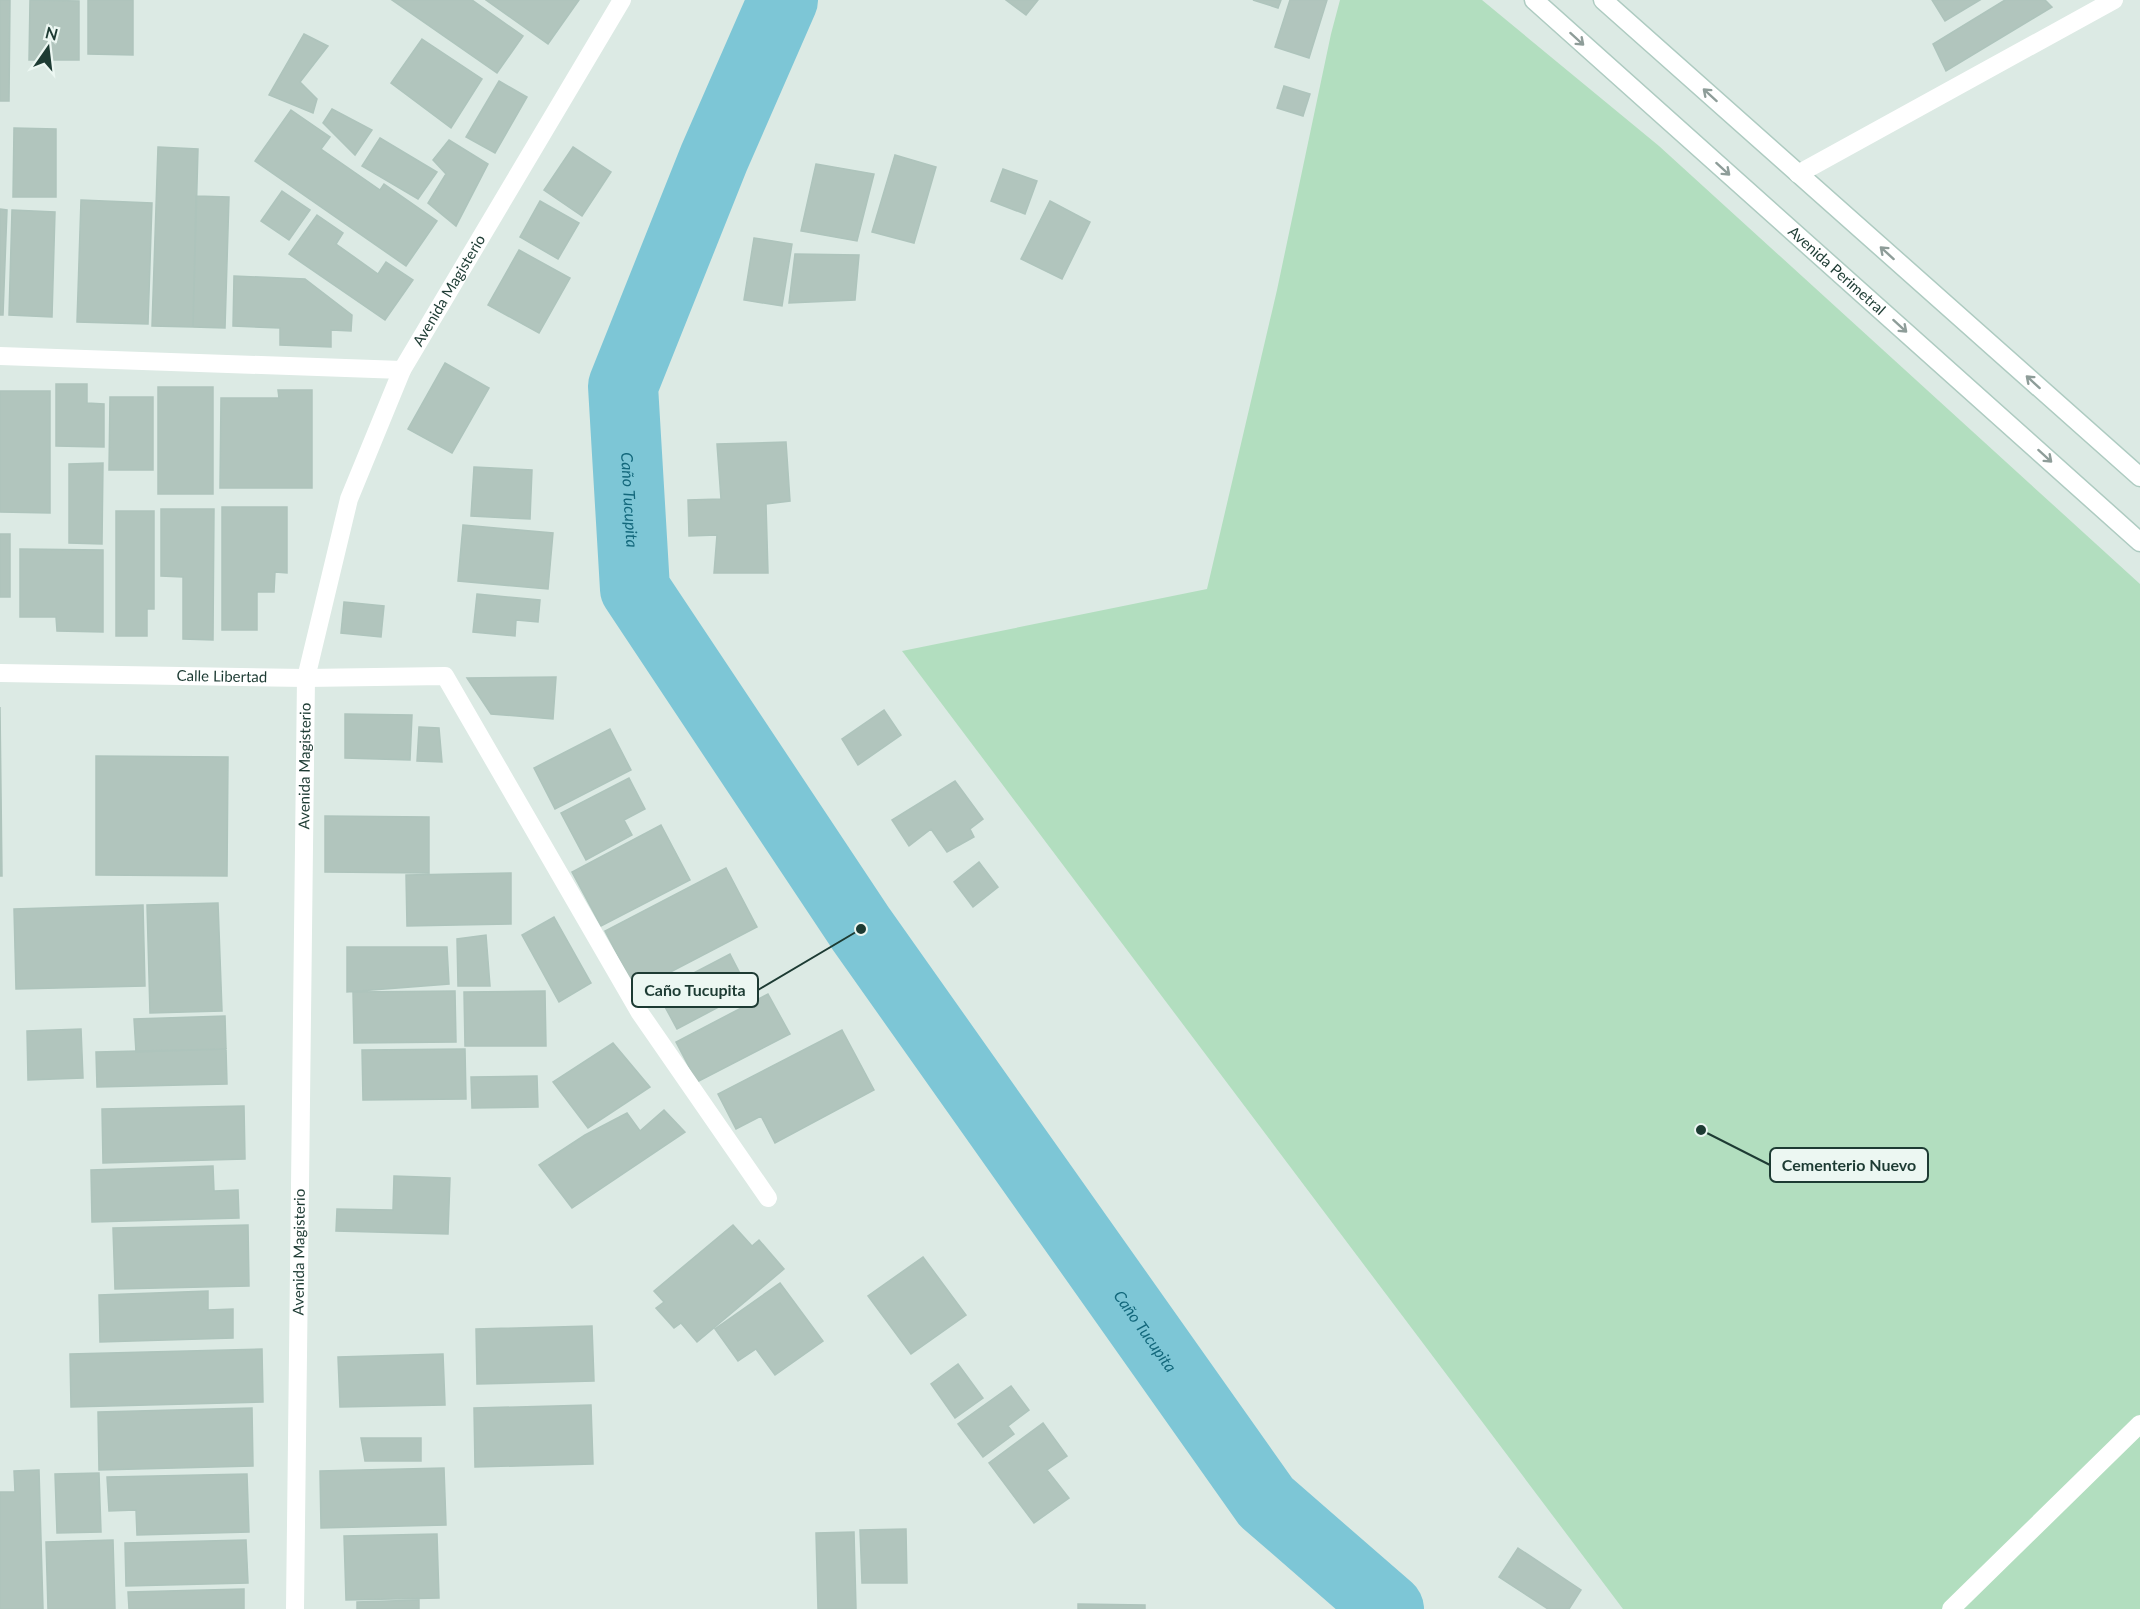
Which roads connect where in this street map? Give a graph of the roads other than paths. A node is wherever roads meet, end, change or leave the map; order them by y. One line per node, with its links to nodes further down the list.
1 (622, 0): 7 (street, Avenida Magisterio)
2 (1534, 0): 9 (street, Avenida Perimetral, one-way to 9)
3 (1603, 0): 5 (street, one-way to 3)
4 (2114, 0): 5 (street)
5 (1798, 174): 8 (street, one-way to 5)
6 (0, 356): 7 (street)
7 (402, 370): 11 (street, Avenida Magisterio)
8 (2140, 477)
9 (2140, 542)
10 (0, 673): 11 (street, Calle Libertad)
11 (306, 678): 12 (street, Calle Libertad); 14 (street, Avenida Magisterio)
12 (768, 1198)
13 (2140, 1424): 15 (street)
14 (295, 1609)
15 (1951, 1609)

